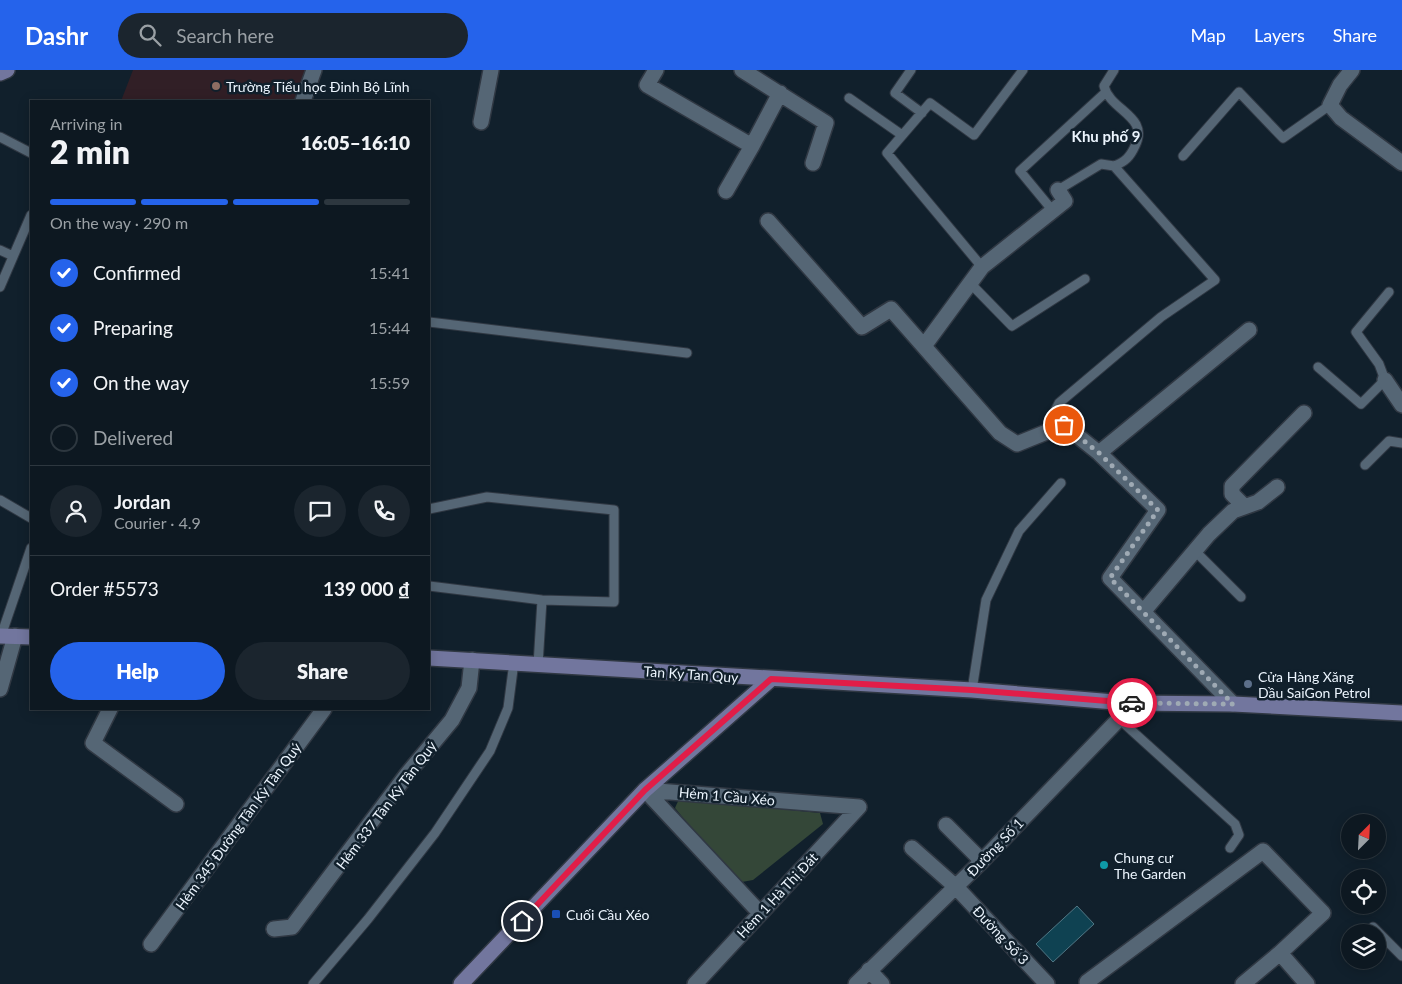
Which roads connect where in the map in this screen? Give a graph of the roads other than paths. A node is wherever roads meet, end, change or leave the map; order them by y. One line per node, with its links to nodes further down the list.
1 (7, 70): 10 (main road)
2 (314, 70): 14 (street)
3 (490, 70): 17 (street)
4 (656, 70): 20 (street)
5 (742, 70): 12 (street)
6 (911, 70): 16 (lane)
7 (1024, 70): 16 (lane)
8 (1114, 70): 11 (lane)
9 (1352, 70): 15 (street)
10 (0, 73)
11 (1106, 92): 25 (lane); 28 (lane)
12 (780, 93): 20 (street); 23 (street)
13 (850, 98): 18 (lane)
14 (303, 100)
15 (1330, 105): 22 (lane); 24 (street)
16 (922, 113): 18 (lane)
17 (481, 122)
18 (902, 135): 33 (lane)
19 (0, 137): 21 (lane)
20 (752, 146): 27 (street)
21 (30, 152)
22 (1183, 156)
23 (813, 163)
24 (1402, 163)
25 (1114, 166): 26 (lane); 46 (lane)
26 (1058, 190): 28 (street)
27 (726, 191)
28 (1053, 211): 33 (street)
29 (30, 217): 32 (lane)
30 (768, 221): 40 (street)
31 (0, 250): 32 (lane)
32 (13, 256): 36 (lane)
33 (982, 267): 35 (street)
34 (1085, 279): 35 (lane)
35 (971, 284): 40 (street)
36 (0, 287)
37 (1388, 292): 43 (lane)
38 (430, 322): 41 (lane)
39 (1249, 330): 48 (street)
40 (924, 346): 46 (street)
41 (687, 354)
42 (1318, 367): 43 (lane)
43 (1386, 380): 44 (street)
44 (1402, 405)
45 (1304, 413): 53 (street)
46 (1064, 425): 48 (street)
47 (1402, 443): 49 (lane)
48 (1099, 453): 61 (street)
49 (1365, 465)
50 (1060, 483): 70 (lane)
51 (1277, 487): 53 (street)
52 (0, 500): 55 (lane)
53 (1244, 506): 57 (street)
54 (430, 510): 60 (lane)
55 (30, 517)
56 (30, 551): 62 (lane)
57 (1195, 551): 59 (lane); 61 (street)
58 (430, 586): 60 (lane)
59 (1241, 597)
60 (542, 600): 67 (lane)
61 (1142, 612): 72 (street)
62 (5, 636): 63 (main road); 69 (street)
63 (30, 637)
64 (430, 658): 65 (main road, Tan Ky Tan Quy)
65 (472, 660): 66 (main road, Tan Ky Tan Quy); 86 (street, Hẻm 337 Tân Kỳ Tân Quý)
66 (514, 662): 67 (main road, Tan Ky Tan Quy); 93 (lane)
67 (538, 664): 68 (main road, Tan Ky Tan Quy)
68 (771, 679): 70 (main road, Tan Ky Tan Quy); 77 (main road)
69 (0, 689)
70 (972, 690): 71 (main road, Tan Ky Tan Quy)
71 (1126, 703): 72 (main road, Tan Ky Tan Quy); 76 (street, Đường Số 1)
72 (1233, 704): 75 (main road, Tan Ky Tan Quy)
73 (110, 710): 78 (street)
74 (323, 710): 88 (street, Hẻm 345 Đường Tân Kỳ Tân Quý)
75 (1402, 714)
76 (1119, 719): 82 (lane); 83 (street, Đường Số 1)
77 (645, 790): 79 (street, Hẻm 1 Cầu Xéo); 85 (street, Hẻm 1 Cầu Xéo); 94 (main road)
78 (176, 804)
79 (859, 807): 85 (street, Hẻm 1 Hà Thị Đát)
80 (946, 824): 83 (street)
81 (912, 848): 84 (street, Đường Số 3)
82 (1230, 848)
83 (982, 861): 84 (street, Đường Số 1)
84 (956, 887): 91 (street, Đường Số 1); 98 (street, Đường Số 3)
85 (760, 913): 95 (street, Hẻm 1 Hà Thị Đát)
86 (274, 929)
87 (1386, 940): 90 (lane)
88 (152, 944)
89 (1280, 953): 92 (street); 99 (street); 100 (street)
90 (1402, 956)
91 (870, 970): 96 (street, Đường Số 1); 97 (street)
92 (1088, 983)
93 (313, 984)
94 (461, 984)
95 (695, 984)
96 (856, 984)
97 (882, 984)
98 (1047, 984)
99 (1243, 984)
100 (1307, 984)

